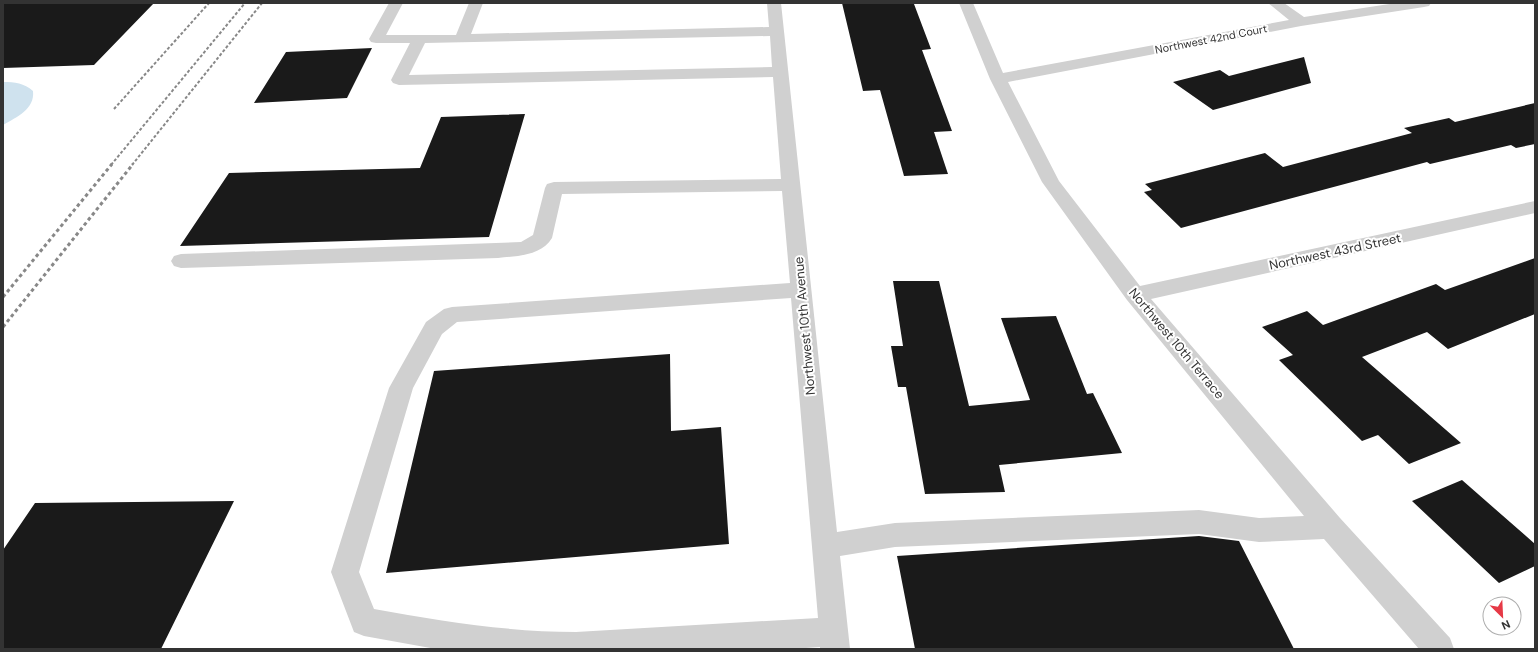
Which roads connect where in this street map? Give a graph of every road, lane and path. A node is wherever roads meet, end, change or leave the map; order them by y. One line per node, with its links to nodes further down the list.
1 (396, 3): 9 (street)
2 (476, 3): 10 (street)
3 (774, 3): 8 (street, Northwest 10th Avenue)
4 (966, 3): 12 (street, Northwest 10th Terrace)
5 (1275, 3): 7 (street)
6 (1424, 3): 7 (street, Northwest 42nd Court)
7 (1301, 22): 12 (street, Northwest 42nd Court)
8 (777, 31): 10 (street); 11 (street, Northwest 10th Avenue)
9 (420, 39): 10 (street); 11 (street)
10 (462, 39)
11 (780, 72): 13 (street, Northwest 10th Avenue)
12 (998, 79): 17 (street, Northwest 10th Terrace)
13 (791, 185): 15 (street); 16 (street, Northwest 10th Avenue)
14 (1535, 207): 17 (street, Northwest 43rd Street)
15 (181, 261)
16 (801, 290): 19 (street, Northwest 10th Avenue); 20 (street)
17 (1135, 295): 18 (street, Northwest 10th Terrace)
18 (1330, 527): 19 (street); 21 (street, Northwest 10th Terrace)
19 (826, 546): 20 (street, Northwest 10th Avenue)
20 (834, 641)
21 (1439, 649)

